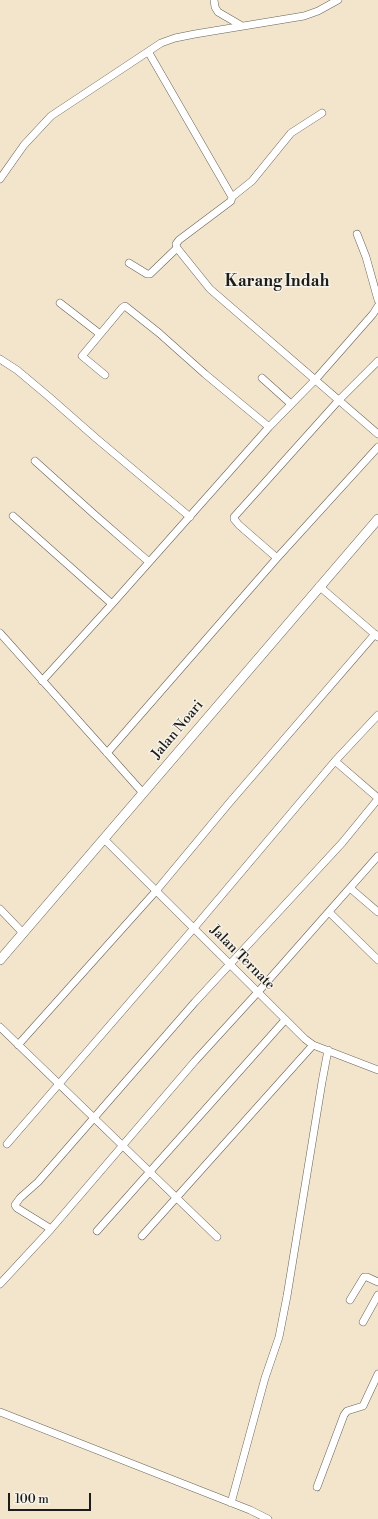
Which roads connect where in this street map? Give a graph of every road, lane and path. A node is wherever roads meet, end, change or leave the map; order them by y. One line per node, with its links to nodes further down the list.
1 (214, 0): 3 (street)
2 (338, 0): 3 (street)
3 (242, 26): 4 (street)
4 (150, 55): 6 (street); 7 (street)
5 (322, 113): 7 (street)
6 (0, 179)
7 (232, 197): 9 (street)
8 (357, 234): 11 (street)
9 (177, 248): 10 (street); 19 (street)
10 (129, 263)
11 (378, 300)
12 (60, 302): 14 (street)
13 (378, 306): 19 (street)
14 (100, 334): 17 (street); 22 (street)
15 (0, 359): 27 (street)
16 (378, 361): 20 (street)
17 (105, 375)
18 (262, 378): 21 (street)
19 (315, 380): 20 (street); 21 (street)
20 (339, 400): 23 (street); 29 (street)
21 (292, 404): 22 (street)
22 (269, 427): 27 (street)
23 (378, 434)
24 (378, 447): 29 (street)
25 (35, 461): 30 (street)
26 (13, 516): 32 (street)
27 (190, 517): 30 (street)
28 (378, 519): 31 (street, Jalan Noari)
29 (277, 558): 37 (street)
30 (149, 562): 32 (street)
31 (319, 586): 34 (street); 39 (street, Jalan Noari)
32 (112, 604): 35 (street)
33 (0, 634): 35 (street)
34 (376, 635): 44 (street)
35 (42, 681): 37 (street)
36 (378, 715): 38 (street)
37 (106, 753): 39 (street)
38 (336, 761): 40 (street); 48 (street)
39 (143, 793): 41 (street, Jalan Noari)
40 (377, 803): 52 (street)
41 (104, 839): 44 (street, Jalan Ternate); 49 (street, Jalan Noari)
42 (378, 856): 43 (street)
43 (350, 888): 46 (street); 47 (street)
44 (156, 891): 48 (street, Jalan Ternate); 56 (street)
45 (0, 909): 49 (street)
46 (329, 912): 51 (street); 53 (street)
47 (378, 912)
48 (194, 928): 52 (street, Jalan Ternate); 60 (street)
49 (23, 933): 50 (street, Jalan Noari)
50 (0, 960)
51 (378, 960)
52 (230, 964): 53 (street, Jalan Ternate); 61 (street)
53 (258, 992): 54 (street, Jalan Ternate); 63 (street)
54 (285, 1020): 57 (street, Jalan Ternate); 64 (street)
55 (0, 1027): 56 (street)
56 (18, 1045): 60 (street)
57 (313, 1045): 58 (street, Jalan Ternate); 65 (street)
58 (328, 1050): 59 (street, Jalan Ternate); 78 (street)
59 (378, 1070)
60 (58, 1084): 61 (street); 62 (street)
61 (94, 1118): 63 (street); 66 (street)
62 (7, 1144)
63 (122, 1146): 64 (street); 66 (street)
64 (149, 1171): 65 (street); 67 (street)
65 (177, 1198): 68 (street); 69 (street)
66 (51, 1229): 71 (street)
67 (97, 1231)
68 (142, 1236)
69 (217, 1237)
70 (378, 1282): 73 (street)
71 (0, 1284)
72 (378, 1295): 74 (street)
73 (350, 1300)
74 (363, 1322)
75 (378, 1374): 77 (street)
76 (0, 1412): 78 (street)
77 (317, 1487)
78 (231, 1503): 79 (street)
79 (268, 1519)

